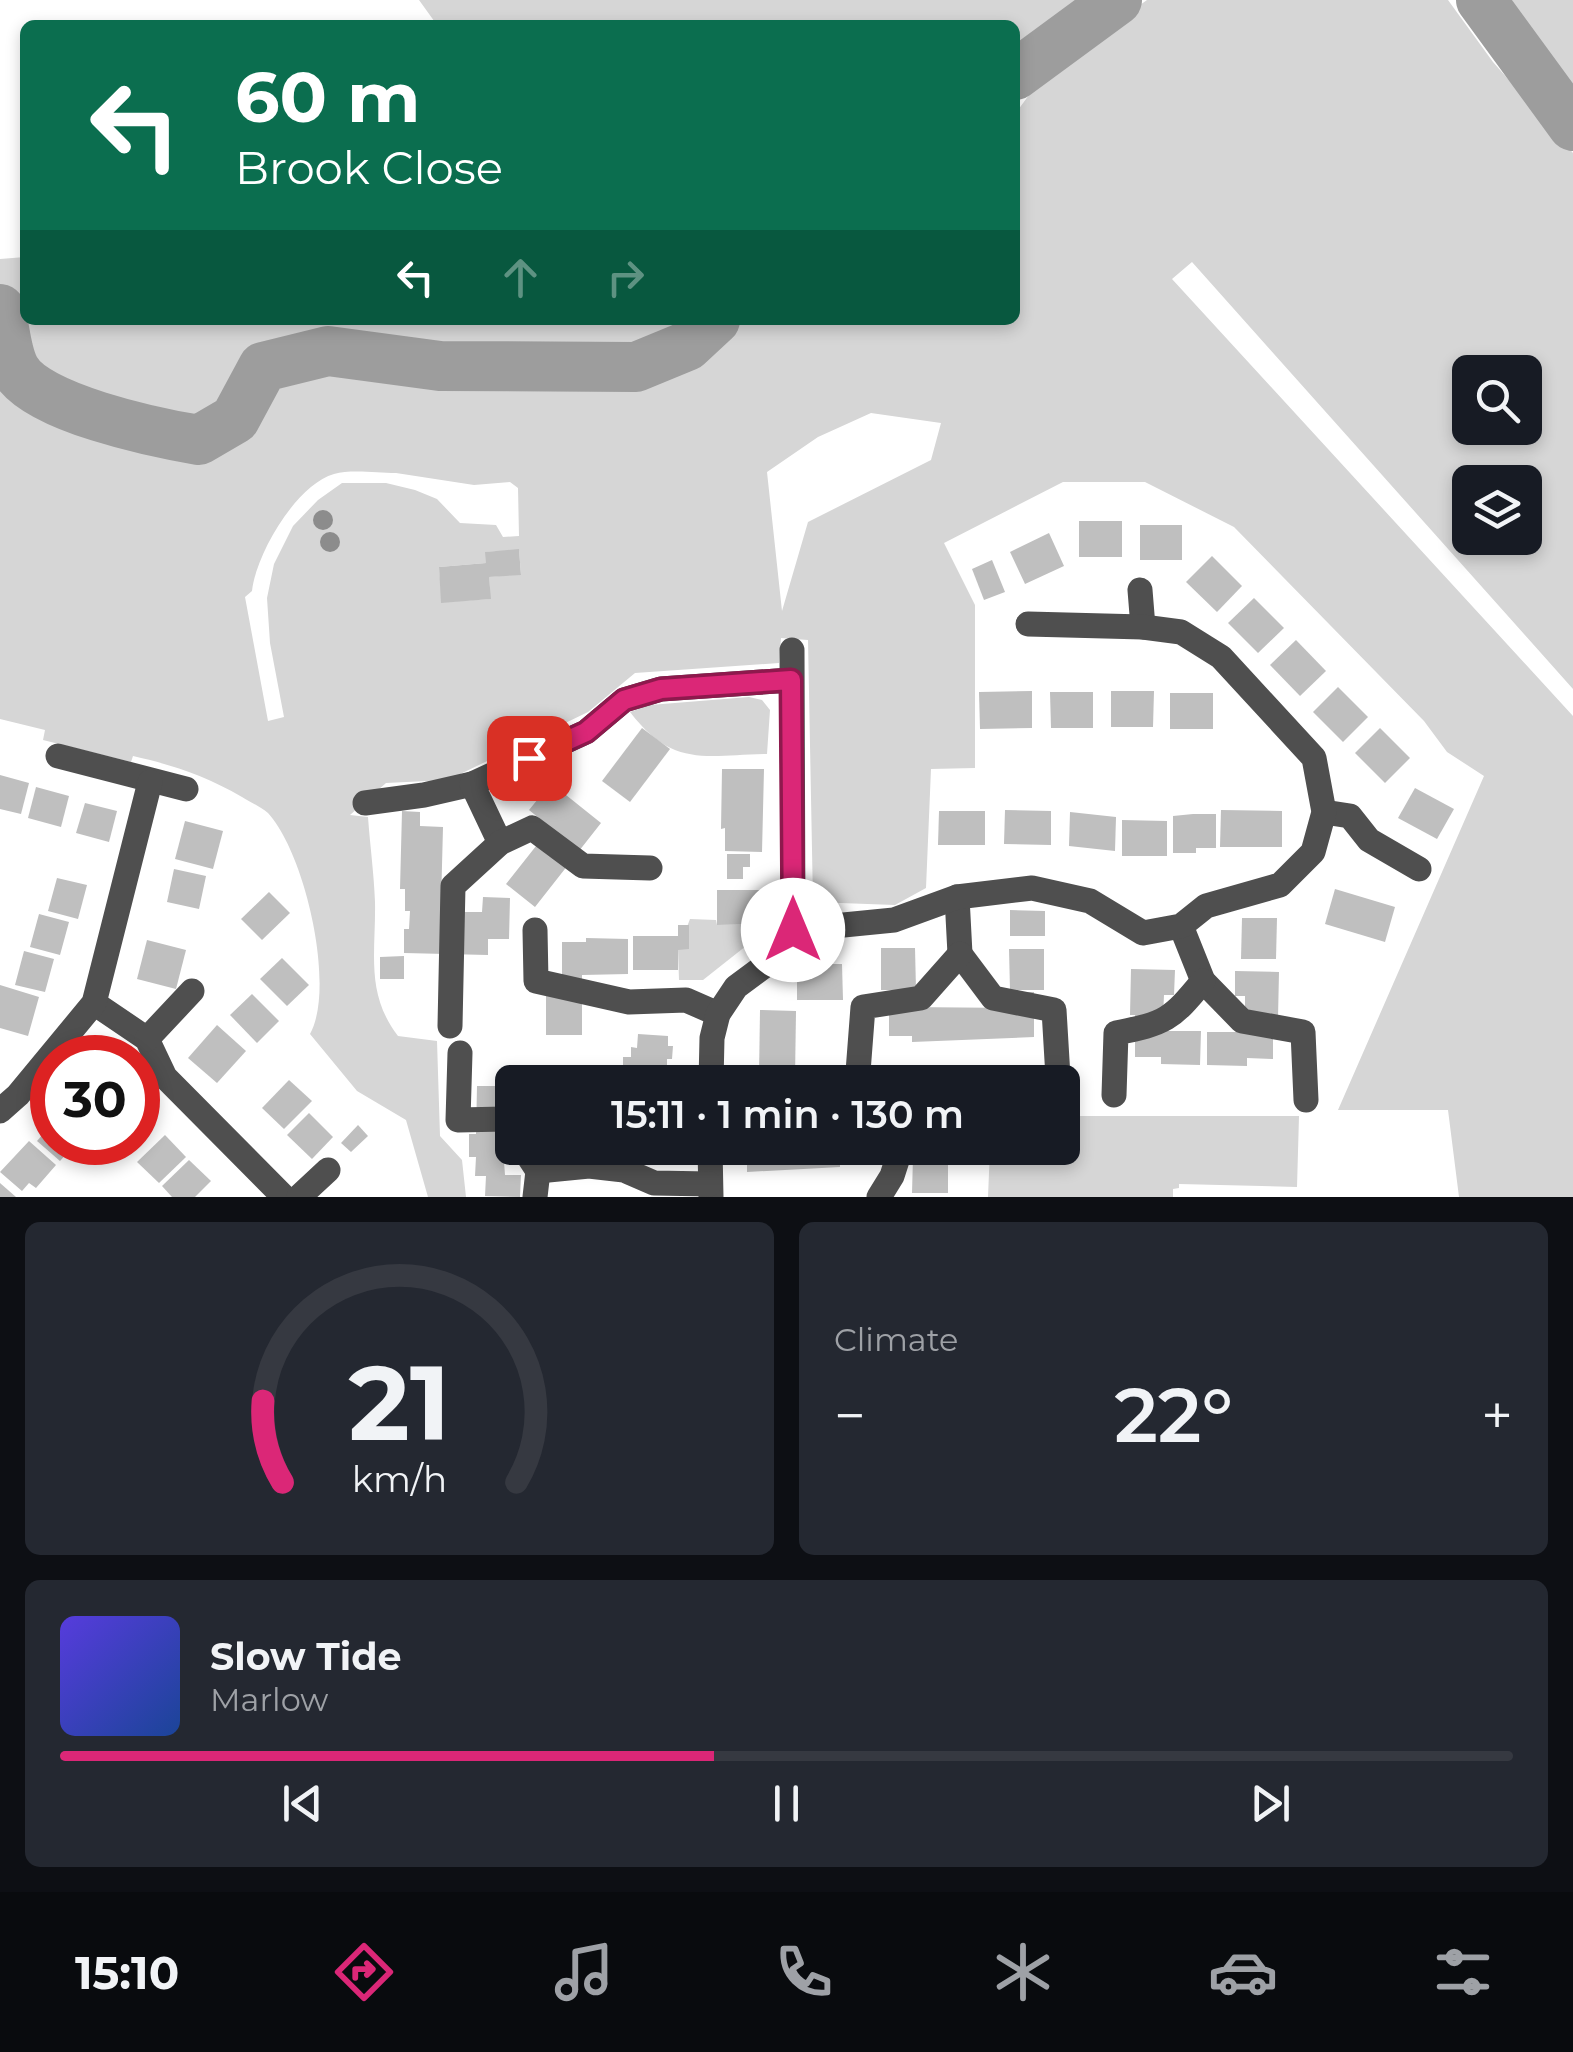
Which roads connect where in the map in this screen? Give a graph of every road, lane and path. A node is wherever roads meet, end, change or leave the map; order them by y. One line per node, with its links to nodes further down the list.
1 (1140, 590): 3 (street)
2 (1028, 624): 3 (street)
3 (1143, 627): 11 (street)
4 (792, 650): 5 (street)
5 (791, 680): 8 (street); 18 (street)
6 (58, 756): 7 (street)
7 (150, 782): 9 (street); 22 (street)
8 (472, 784): 10 (street); 12 (street)
9 (186, 790)
10 (365, 802)
11 (1324, 812): 14 (street); 16 (street)
12 (500, 842): 13 (street); 24 (street)
13 (650, 868)
14 (1419, 869)
15 (957, 897): 16 (street); 18 (street); 19 (street)
16 (1181, 926): 20 (street)
17 (536, 930): 23 (street)
18 (793, 930): 23 (street)
19 (960, 954): 29 (street); 30 (street)
20 (1203, 982): 32 (street); 33 (street)
21 (192, 991): 26 (street)
22 (94, 1003): 25 (street); 34 (street)
23 (718, 1014): 28 (street)
24 (450, 1026)
25 (141, 1035)
26 (151, 1035)
27 (460, 1053): 35 (street)
28 (711, 1065)
29 (859, 1065)
30 (1057, 1065)
31 (160, 1066): 44 (street)
32 (1114, 1096)
33 (1306, 1100)
34 (0, 1111)
35 (495, 1119)
36 (535, 1165): 42 (street)
37 (558, 1165): 42 (street)
38 (611, 1165): 43 (street)
39 (710, 1165): 43 (street)
40 (896, 1165): 47 (street)
41 (328, 1170): 45 (street)
42 (538, 1170): 46 (street)
43 (710, 1191)
44 (284, 1197)
45 (299, 1197)
46 (535, 1197)
47 (879, 1197)

